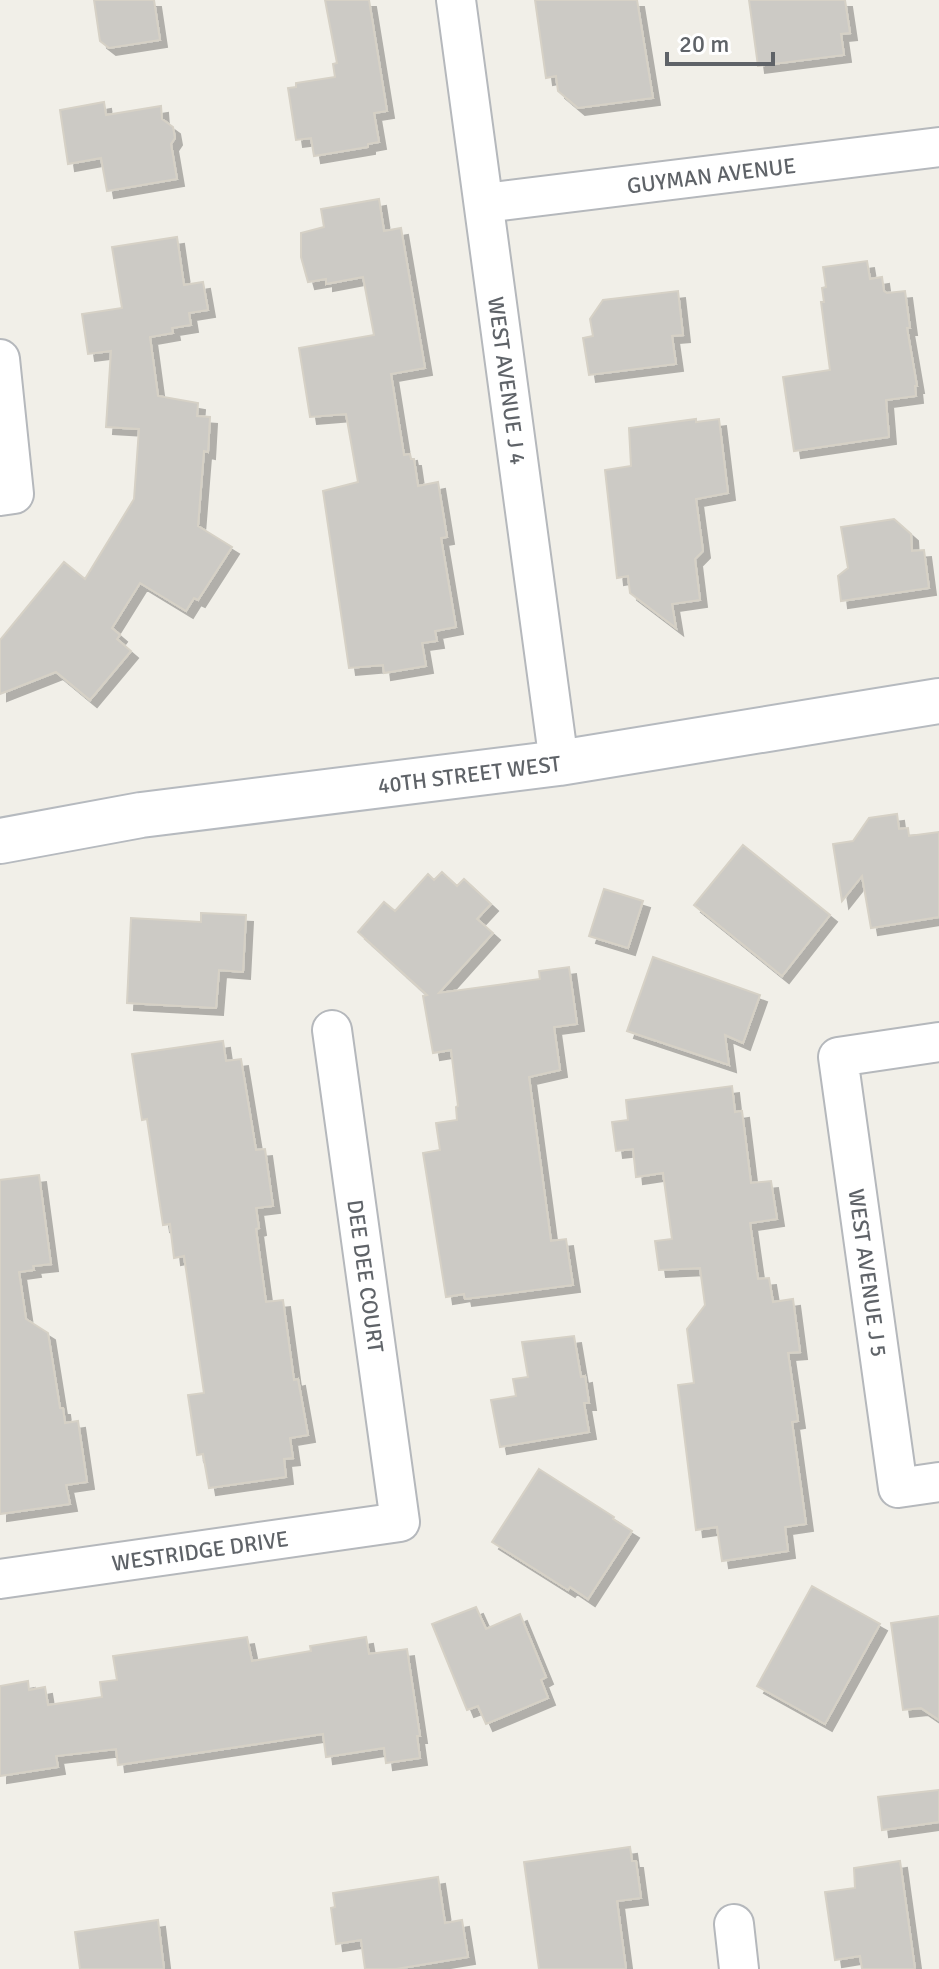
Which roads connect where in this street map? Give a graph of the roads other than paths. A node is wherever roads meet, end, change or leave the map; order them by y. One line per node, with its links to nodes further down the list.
1 (456, 0): 3 (street, WEST AVENUE J 4)
2 (939, 147): 3 (street, GUYMAN AVENUE)
3 (485, 203): 7 (street, WEST AVENUE J 4)
4 (0, 359): 5 (street)
5 (7, 495)
6 (939, 701): 7 (main road, 40TH STREET WEST)
7 (559, 763): 8 (main road, 40TH STREET WEST)
8 (0, 841)
9 (332, 1030): 12 (street, DEE DEE COURT)
10 (939, 1042): 11 (street, WEST AVENUE J 5)
11 (939, 1482)
12 (400, 1522): 13 (street, WESTRIDGE DRIVE)
13 (0, 1579)
14 (734, 1924): 15 (street)
15 (739, 1969)

